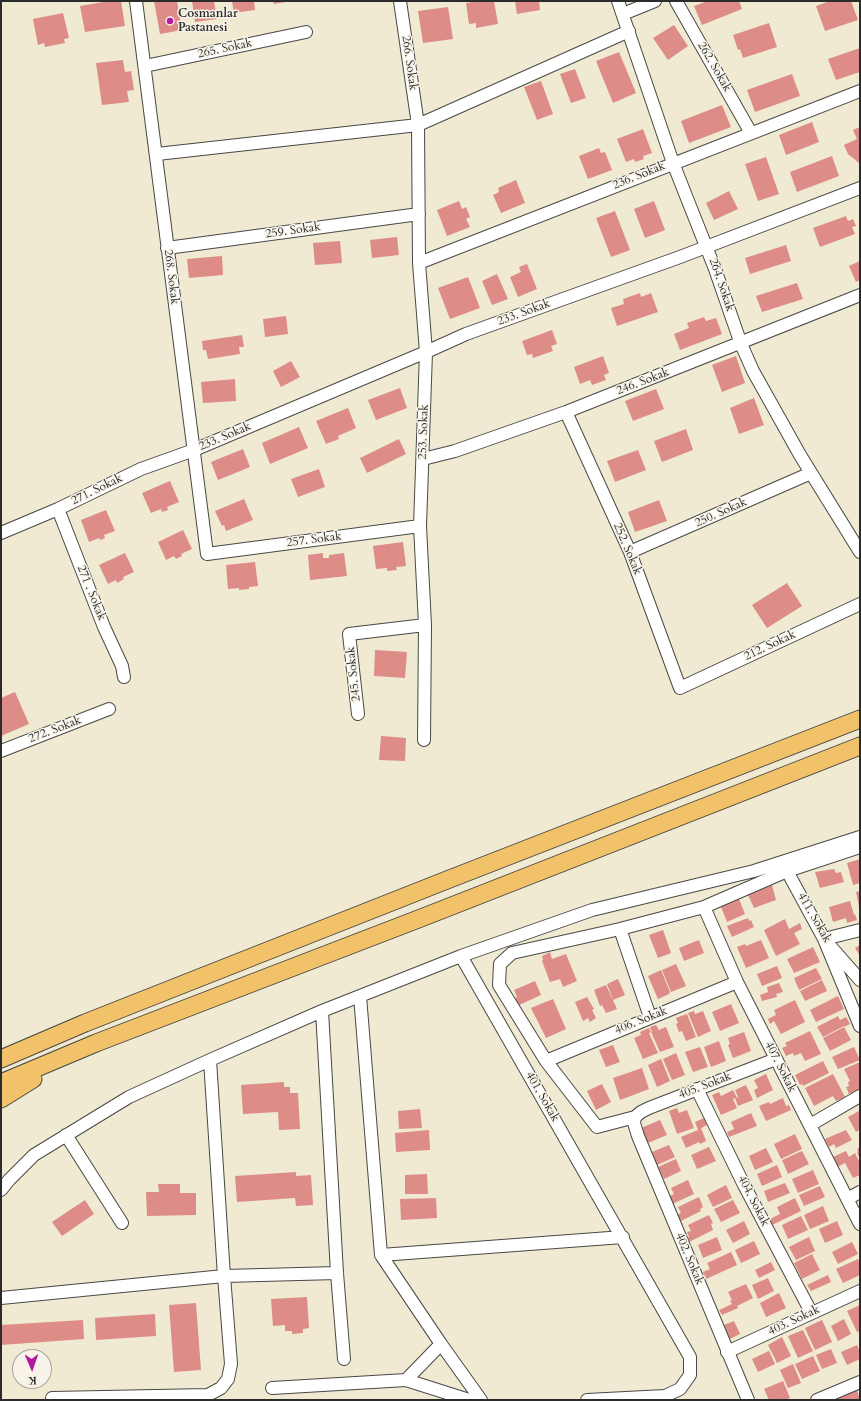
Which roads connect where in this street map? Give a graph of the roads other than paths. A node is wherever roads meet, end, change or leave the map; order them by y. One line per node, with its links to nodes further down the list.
1 (136, 1): 9 (street, 268. Sokak)
2 (400, 1): 11 (street, 266. Sokak)
3 (618, 1): 6 (street, 264. Sokak)
4 (655, 1): 6 (street)
5 (676, 1): 12 (street, 262. Sokak)
6 (623, 14): 7 (street, 264. Sokak)
7 (629, 31): 11 (street); 14 (street, 264. Sokak)
8 (306, 32): 9 (street, 265. Sokak)
9 (145, 66): 13 (street, 268. Sokak)
10 (860, 91): 12 (street, 236. Sokak)
11 (418, 125): 13 (street); 16 (street, 253. Sokak)
12 (751, 133): 14 (street, 236. Sokak)
13 (157, 154): 18 (street, 268. Sokak)
14 (673, 163): 17 (street, 264. Sokak); 19 (street, 236. Sokak)
15 (860, 188): 17 (street, 233. Sokak)
16 (419, 214): 18 (street, 259. Sokak); 19 (street, 253. Sokak)
17 (707, 247): 21 (street, 264. Sokak); 22 (street, 233. Sokak)
18 (167, 248): 24 (street, 268. Sokak)
19 (419, 263): 22 (street, 253. Sokak)
20 (860, 295): 21 (street, 246. Sokak)
21 (741, 344): 23 (street, 246. Sokak); 26 (street, 264. Sokak)
22 (426, 352): 24 (street, 233. Sokak); 25 (street, 253. Sokak)
23 (566, 412): 25 (street, 246. Sokak); 30 (street, 252. Sokak)
24 (194, 450): 27 (street, 271. Sokak); 32 (street, 268. Sokak)
25 (423, 459): 28 (street, 253. Sokak)
26 (811, 473): 30 (street, 250. Sokak); 31 (street, 264. Sokak)
27 (58, 509): 29 (street, 271. Sokak); 35 (street, 271 . Sokak)
28 (420, 526): 32 (street, 257. Sokak); 34 (street, 253. Sokak)
29 (1, 533)
30 (630, 552): 36 (street, 252. Sokak)
31 (860, 552)
32 (207, 554)
33 (860, 604): 36 (street, 212. Sokak)
34 (425, 625): 38 (street, 245. Sokak); 40 (street, 253. Sokak)
35 (124, 677)
36 (680, 688)
37 (109, 710): 42 (street, 272. Sokak)
38 (358, 714)
39 (860, 719): 59 (highway)
40 (424, 740)
41 (860, 746): 57 (highway)
42 (1, 751)
43 (860, 837): 50 (street)
44 (860, 847): 45 (street)
45 (787, 871): 46 (street); 49 (street, 411. Sokak)
46 (704, 907): 47 (street); 52 (street, 407. Sokak)
47 (620, 929): 55 (street); 61 (street)
48 (860, 930): 49 (street)
49 (824, 940): 51 (street, 411. Sokak); 56 (street)
50 (461, 956): 53 (street); 74 (street, 401. Sokak)
51 (860, 980)
52 (737, 982): 55 (street, 406. Sokak); 58 (street, 407. Sokak)
53 (360, 996): 54 (street); 75 (street)
54 (322, 1011): 60 (street); 76 (street)
55 (650, 1017): 61 (street, 406. Sokak)
56 (860, 1026)
57 (96, 1043): 62 (highway); 65 (highway)
58 (776, 1058): 63 (street, 405. Sokak); 67 (street, 407. Sokak)
59 (1, 1059)
60 (210, 1060): 68 (street); 77 (street)
61 (546, 1061): 66 (street, 405. Sokak)
62 (1, 1083)
63 (697, 1089): 66 (street, 405. Sokak); 80 (street, 404. Sokak)
64 (860, 1096): 67 (street)
65 (1, 1099)
66 (635, 1116): 82 (street, 402. Sokak)
67 (810, 1125): 71 (street, 407. Sokak)
68 (66, 1135): 69 (street); 72 (street)
69 (1, 1190)
70 (860, 1192): 71 (street)
71 (847, 1199): 73 (street, 407. Sokak)
72 (122, 1224)
73 (860, 1224)
74 (623, 1237): 75 (street); 90 (street, 401. Sokak)
75 (381, 1255): 81 (street)
76 (337, 1273): 77 (street); 83 (street)
77 (224, 1276): 79 (street); 87 (street)
78 (860, 1291): 80 (street, 403. Sokak)
79 (1, 1298)
80 (811, 1312): 82 (street, 403. Sokak)
81 (441, 1344): 84 (street); 89 (street)
82 (728, 1352): 91 (street, 402. Sokak)
83 (344, 1359)
84 (406, 1380): 86 (street); 88 (street)
85 (860, 1382): 92 (street)
86 (272, 1388)
87 (52, 1398)
88 (469, 1400)
89 (481, 1400)
90 (587, 1400)
91 (748, 1400)
92 (817, 1400)

